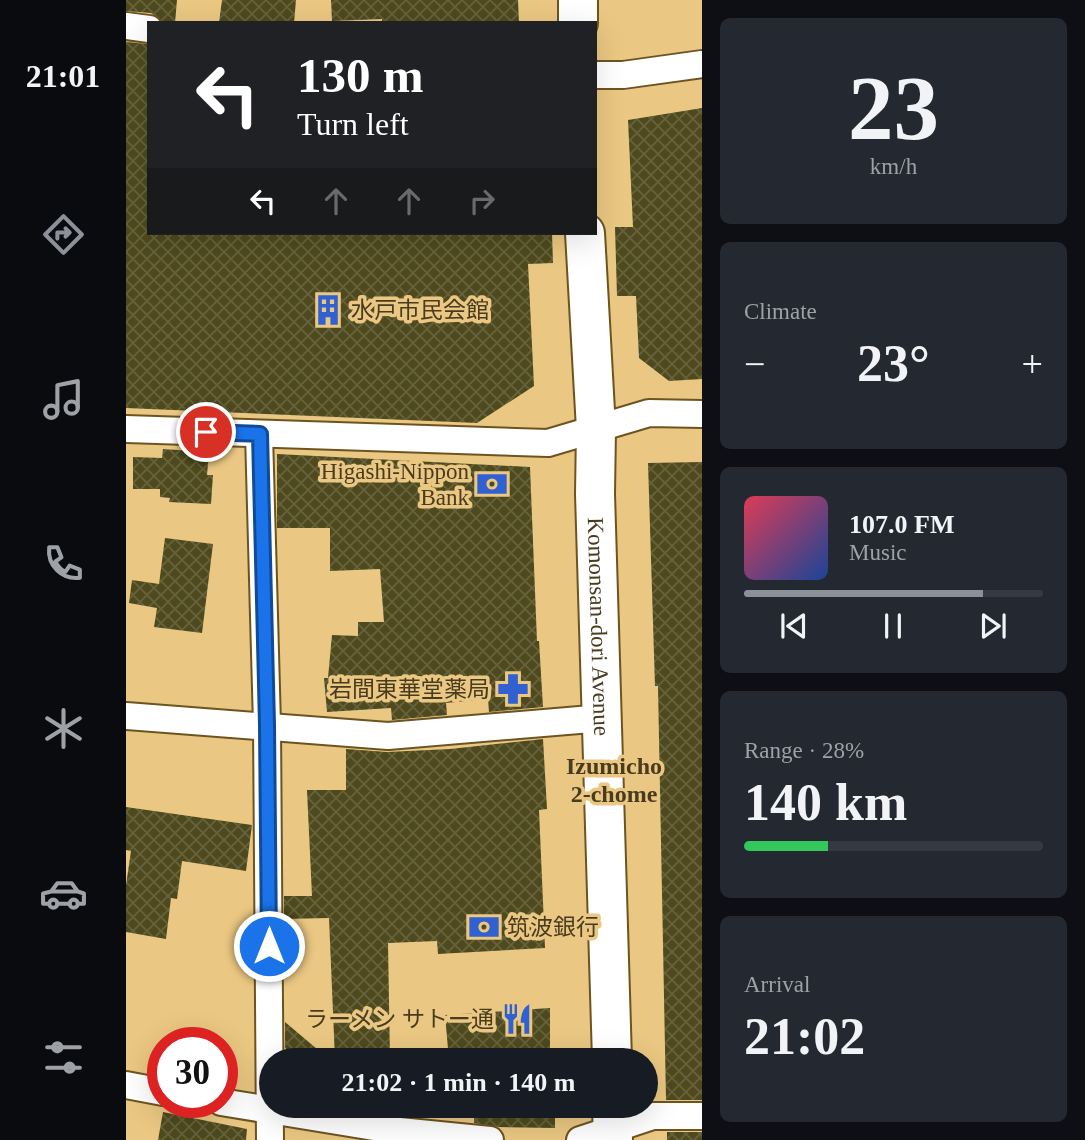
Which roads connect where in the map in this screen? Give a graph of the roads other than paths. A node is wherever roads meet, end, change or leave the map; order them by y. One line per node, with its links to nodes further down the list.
1 (578, 0): 2 (highway)
2 (578, 21)
3 (126, 26): 4 (street)
4 (147, 29)
5 (702, 64): 6 (street)
6 (597, 75)
7 (585, 235): 10 (highway, Komonsan-dori Avenue)
8 (702, 414): 10 (street)
9 (126, 429): 11 (street)
10 (596, 429): 11 (street); 13 (highway, Komonsan-dori Avenue)
11 (260, 434): 14 (street)
12 (126, 716): 14 (street)
13 (603, 718): 14 (street); 16 (highway, Komonsan-dori Avenue)
14 (267, 725): 15 (street)
15 (270, 1048)
16 (612, 1048)
17 (126, 1085): 18 (street)
18 (147, 1089)
19 (238, 1105): 20 (street)
20 (259, 1109)
21 (702, 1116): 24 (street)
22 (270, 1118): 25 (street)
23 (315, 1118): 26 (street)
24 (604, 1129)
25 (270, 1140)
26 (490, 1140)

